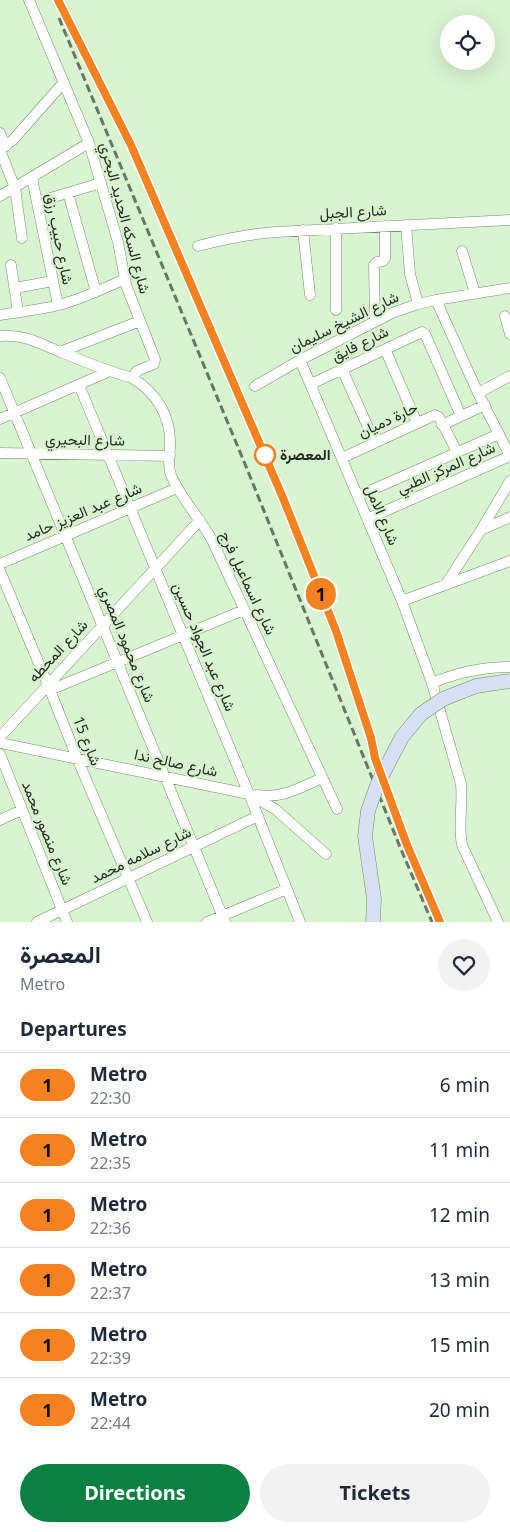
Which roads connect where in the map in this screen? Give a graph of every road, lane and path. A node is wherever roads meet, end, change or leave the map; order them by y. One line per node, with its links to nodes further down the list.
1 (29, 0): 2 (street, شارع السكه الحديد البحري)
2 (64, 82): 4 (street, شارع السكه الحديد البحري); 5 (street)
3 (0, 134): 5 (street)
4 (89, 143): 6 (street); 7 (street, شارع السكه الحديد البحري)
5 (2, 148): 8 (street)
6 (32, 178): 8 (street); 11 (street, شارع حبيب رزق)
7 (100, 182): 9 (street); 21 (street, شارع السكه الحديد البحري)
8 (15, 188): 10 (street); 17 (street)
9 (68, 192): 11 (street); 25 (street)
10 (0, 196)
11 (37, 202): 22 (street, شارع حبيب رزق)
12 (510, 220): 13 (street, شارع الجبل)
13 (406, 225): 14 (street, شارع الجبل); 29 (street)
14 (385, 226): 15 (street, شارع الجبل); 35 (street)
15 (336, 228): 16 (street, شارع الجبل); 31 (street)
16 (303, 230): 18 (street, شارع الجبل); 27 (street)
17 (22, 238)
18 (198, 246)
19 (462, 251): 26 (street)
20 (12, 265): 23 (street)
21 (125, 278): 25 (street); 36 (street, شارع السكه الحديد البحري)
22 (53, 281): 23 (street); 30 (street, شارع حبيب رزق)
23 (15, 288): 32 (street)
24 (510, 288): 26 (street, شارع الشيخ سليمان)
25 (96, 292): 30 (street)
26 (475, 293): 28 (street, شارع الشيخ سليمان)
27 (310, 295)
28 (436, 300): 29 (street, شارع الشيخ سليمان); 50 (street)
29 (418, 304): 35 (street, شارع الشيخ سليمان)
30 (58, 305): 32 (street)
31 (336, 310)
32 (18, 312): 33 (street)
33 (0, 315)
34 (505, 316): 37 (street)
35 (375, 320): 41 (street, شارع الشيخ سليمان)
36 (140, 321): 40 (street); 46 (street, شارع السكه الحديد البحري)
37 (510, 334)
38 (0, 336): 40 (street, شارع اسماعيل فرج)
39 (385, 349): 42 (street, شارع فايق); 53 (street, شارع فايق); 55 (street)
40 (60, 352): 43 (street, شارع اسماعيل فرج)
41 (300, 360): 47 (street, شارع الامل); 49 (street, شارع الشيخ سليمان)
42 (342, 369): 47 (street, شارع فايق); 58 (street)
43 (110, 371): 46 (street, شارع اسماعيل فرج); 48 (street)
44 (510, 376): 50 (street)
45 (0, 378): 52 (street, شارع محمود المصري)
46 (132, 378): 63 (street, شارع اسماعيل فرج)
47 (310, 384): 65 (street, شارع الامل)
48 (79, 385): 52 (street); 62 (street, شارع عبد الجواد حسين)
49 (255, 386)
50 (478, 393): 51 (street)
51 (485, 405): 53 (street); 57 (street)
52 (14, 413): 54 (street); 61 (street, شارع محمود المصري)
53 (461, 416): 56 (street)
54 (0, 419)
55 (417, 423): 56 (street, حارة دميان); 58 (street, حارة دميان)
56 (442, 425): 59 (street)
57 (499, 434): 59 (street); 64 (street)
58 (374, 443): 65 (street, حارة دميان)
59 (456, 452): 68 (street)
60 (0, 453): 61 (street, شارع البحيري)
61 (32, 454): 62 (street, شارع البحيري); 74 (street, شارع محمود المصري)
62 (107, 455): 63 (street, شارع البحيري); 69 (street, شارع عبد الجواد حسين)
63 (170, 456): 67 (street, شارع اسماعيل فرج)
64 (510, 456): 71 (street, شارع المركز الطبي)
65 (342, 458): 68 (street, شارع الامل)
66 (510, 480): 73 (street)
67 (177, 488): 69 (street, شارع عبد العزيز حامد); 72 (street, شارع اسماعيل فرج)
68 (358, 496): 71 (street, شارع الامل)
69 (130, 508): 74 (street, شارع عبد العزيز حامد); 77 (street, شارع عبد الجواد حسين)
70 (510, 517): 73 (street)
71 (367, 519): 80 (street, شارع الامل)
72 (200, 520): 77 (street, شارع المحطه); 81 (street, شارع اسماعيل فرج)
73 (481, 530): 79 (street)
74 (66, 536): 76 (street, شارع عبد العزيز حامد); 82 (street, شارع محمود المصري)
75 (510, 561): 79 (street)
76 (0, 564)
77 (155, 570): 82 (street, شارع المحطه); 83 (street, شارع عبد الجواد حسين)
78 (0, 571): 88 (street, شارع 15)
79 (446, 584): 80 (street)
80 (402, 601): 87 (street, شارع الامل)
81 (244, 610): 83 (street); 94 (street, شارع اسماعيل فرج)
82 (103, 625): 84 (street, شارع محمود المصري); 88 (street, شارع المحطه)
83 (182, 635): 84 (street); 95 (street, شارع عبد الجواد حسين)
84 (118, 662): 88 (street); 93 (street, شارع محمود المصري)
85 (510, 666): 87 (street)
86 (510, 681): 111 (street, bridge)
87 (432, 683): 112 (street, شارع الامل)
88 (49, 687): 89 (street, شارع المحطه); 92 (street, شارع 15)
89 (0, 737)
90 (0, 743): 92 (street, شارع صالح ندا)
91 (0, 754): 97 (street, شارع منصور محمد)
92 (77, 758): 93 (street, شارع صالح ندا); 102 (street, شارع 15)
93 (165, 776): 95 (street, شارع صالح ندا); 100 (street, شارع محمود المصري)
94 (322, 778): 95 (street); 96 (street, شارع اسماعيل فرج)
95 (249, 794): 98 (street, شارع عبد الجواد حسين); 101 (street, شارع صالح ندا)
96 (337, 809)
97 (22, 810): 99 (street); 104 (street, شارع منصور محمد)
98 (258, 816): 100 (street, شارع سلامه محمد); 103 (street, شارع عبد الجواد حسين)
99 (0, 820)
100 (194, 846): 102 (street, شارع سلامه محمد); 105 (street, شارع محمود المصري)
101 (326, 854)
102 (128, 878): 104 (street, شارع سلامه محمد); 108 (street, شارع 15)
103 (287, 888): 105 (street); 110 (street, شارع عبد الجواد حسين)
104 (62, 910): 106 (street, شارع سلامه محمد); 107 (street, شارع منصور محمد)
105 (224, 919): 109 (street)
106 (37, 922)
107 (67, 922)
108 (147, 922)
109 (207, 922)
110 (300, 922)
111 (373, 922)
112 (498, 922)

